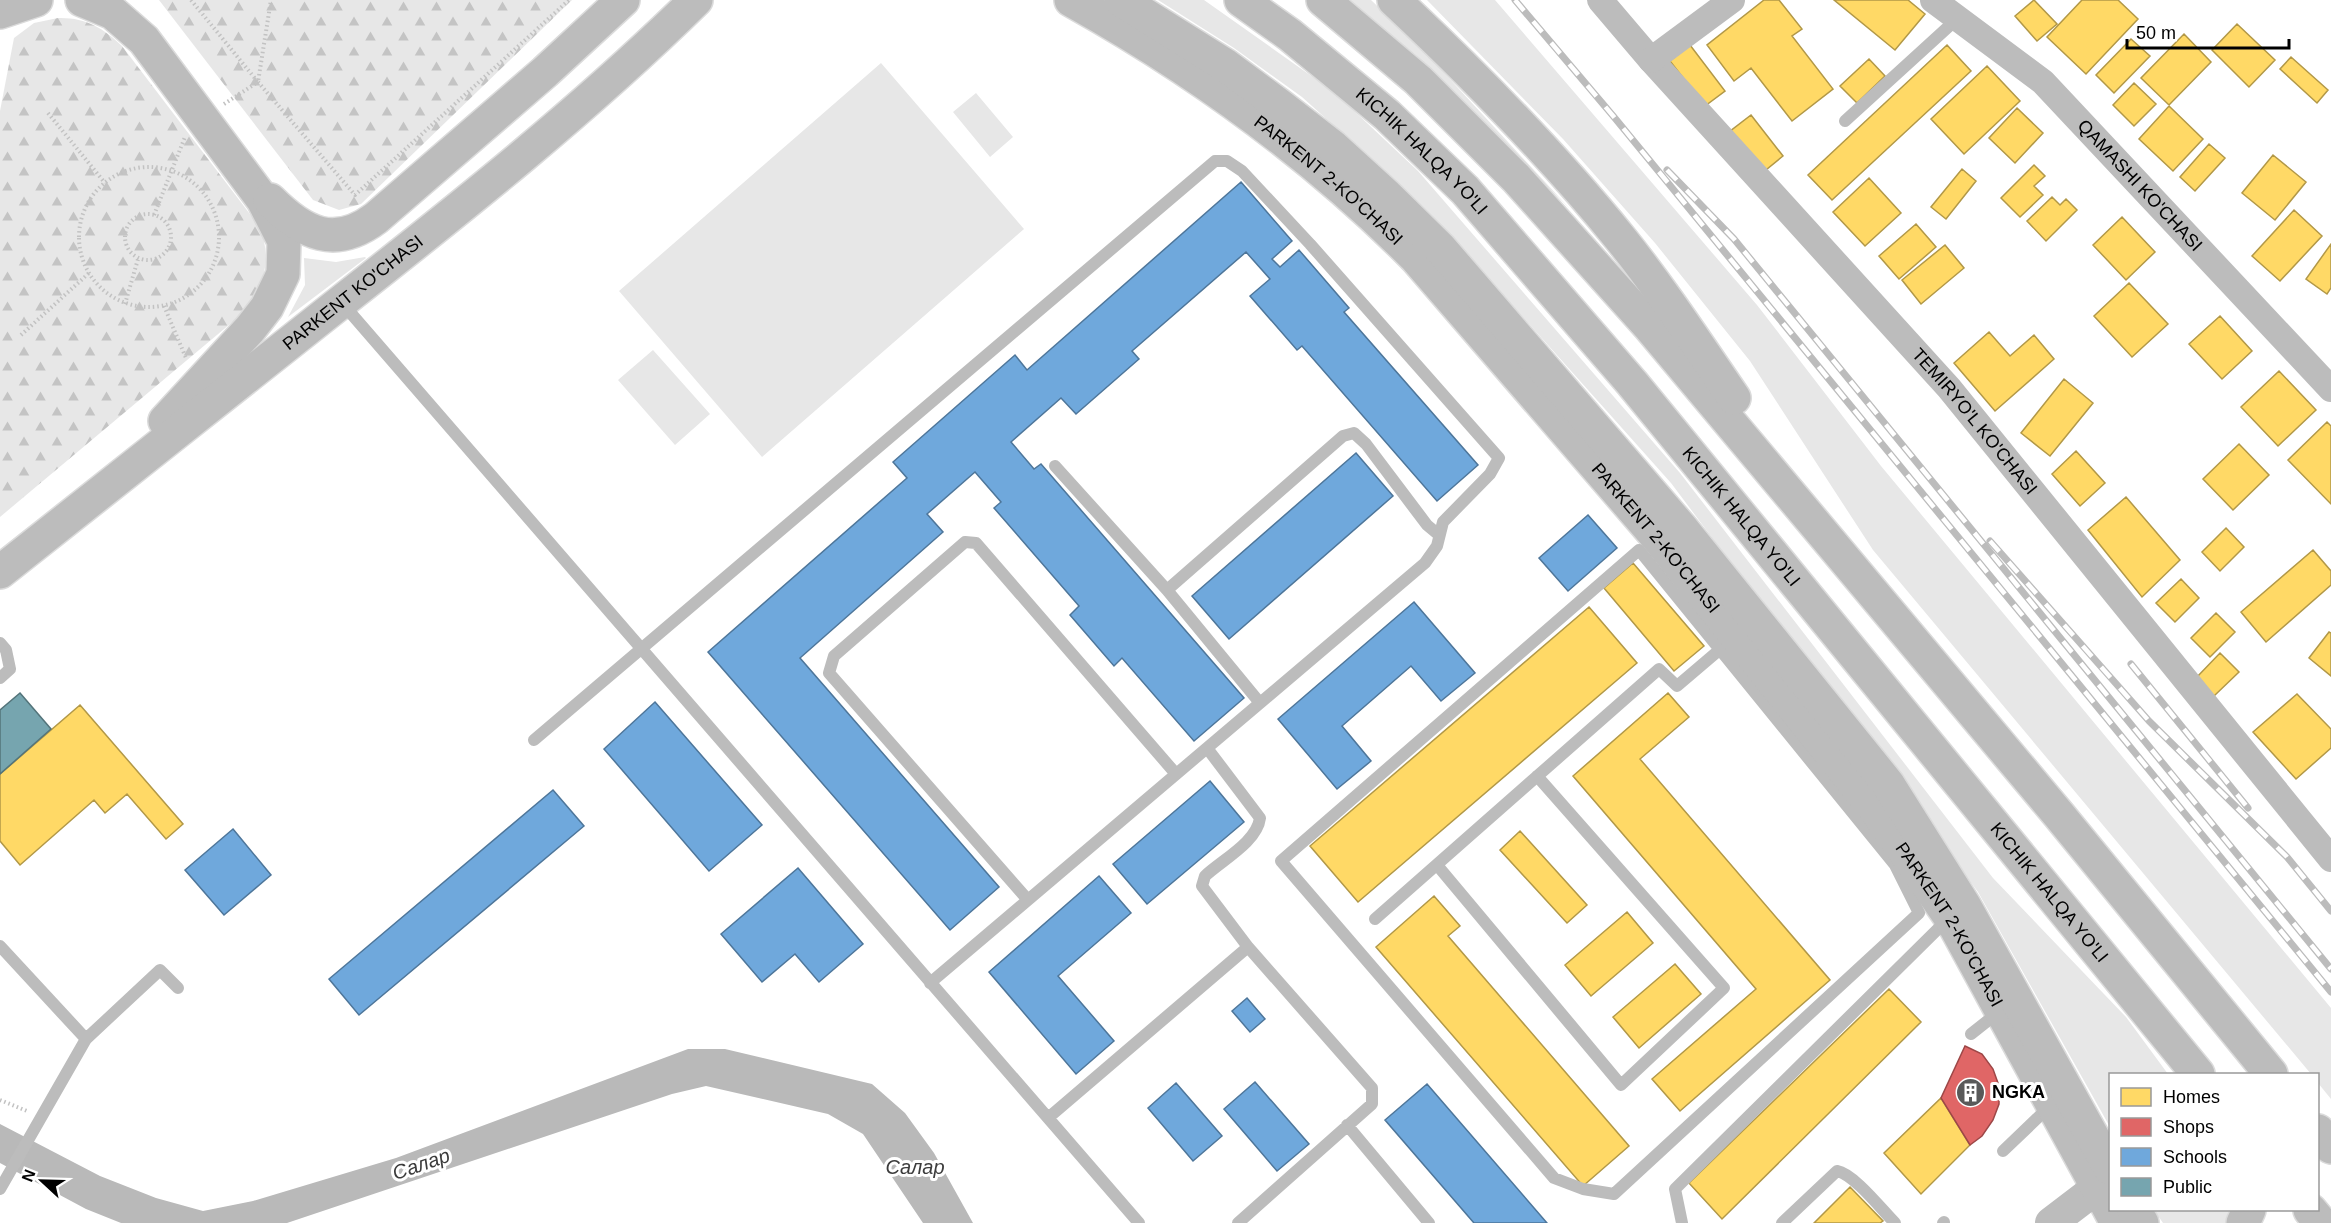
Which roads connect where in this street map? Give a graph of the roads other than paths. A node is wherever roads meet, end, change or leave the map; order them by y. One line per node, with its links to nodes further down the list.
1 (36, 0): 14 (main road)
2 (82, 0): 16 (main road)
3 (124, 0): 16 (main road)
4 (623, 0): 19 (main road)
5 (696, 0): 20 (main road, PARKENT KO'CHASI)
6 (1071, 0): 28 (main road, PARKENT 2-KO'CHASI)
7 (1121, 0): 28 (main road)
8 (1241, 0): 49 (main road, KICHIK HALQA YO'LI)
9 (1323, 0): 25 (main road)
10 (1394, 0): 25 (main road)
11 (1600, 0): 17 (street, TEMIRYO'L KO'CHASI)
12 (1732, 0): 17 (street)
13 (1933, 0): 15 (street, QAMASHI KO'CHASI)
14 (0, 12)
15 (1958, 18): 18 (lane); 21 (street, QAMASHI KO'CHASI)
16 (153, 51): 19 (main road)
17 (1651, 60): 36 (street, TEMIRYO'L KO'CHASI)
18 (1845, 121)
19 (238, 165): 23 (main road)
20 (341, 302): 23 (main road, PARKENT KO'CHASI); 44 (lane)
21 (2331, 388)
22 (1055, 466): 27 (lane)
23 (97, 495): 26 (main road, PARKENT KO'CHASI)
24 (1439, 535): 27 (lane); 31 (lane); 32 (lane)
25 (1850, 565): 50 (main road)
26 (0, 572)
27 (1167, 590): 31 (lane)
28 (1746, 627): 35 (lane); 40 (main road, PARKENT 2-KO'CHASI); 57 (main road)
29 (0, 643): 30 (lane)
30 (0, 678)
31 (1260, 703): 33 (lane)
32 (534, 740)
33 (1207, 748): 34 (lane); 43 (lane)
34 (1176, 774): 39 (lane); 39 (lane)
35 (1537, 776): 38 (lane); 38 (lane)
36 (2326, 840)
37 (1281, 861): 37 (lane)
38 (1437, 864): 41 (lane)
39 (1028, 900): 44 (lane)
40 (1950, 917): 46 (main road, PARKENT 2-KO'CHASI); 63 (lane)
41 (1375, 919)
42 (0, 946): 48 (lane)
43 (1248, 947): 52 (lane); 53 (lane)
44 (930, 983): 52 (lane)
45 (178, 988): 48 (lane)
46 (2001, 1010): 47 (lane); 51 (main road, PARKENT 2-KO'CHASI)
47 (1971, 1034)
48 (86, 1039): 58 (lane)
49 (2197, 1073)
50 (2270, 1073)
51 (2053, 1103): 56 (lane); 57 (main road, PARKENT 2-KO'CHASI)
52 (1048, 1118): 60 (lane)
53 (1347, 1125): 61 (lane); 62 (lane)
54 (2319, 1132): 55 (main road)
55 (2331, 1147)
56 (2003, 1151)
57 (2106, 1177): 66 (street)
58 (0, 1189)
59 (2312, 1211): 67 (main road)
60 (1139, 1223)
61 (1238, 1223)
62 (1429, 1223)
63 (1682, 1223)
64 (1782, 1223): 65 (lane)
65 (1895, 1223)
66 (2051, 1223)
67 (2321, 1223)

